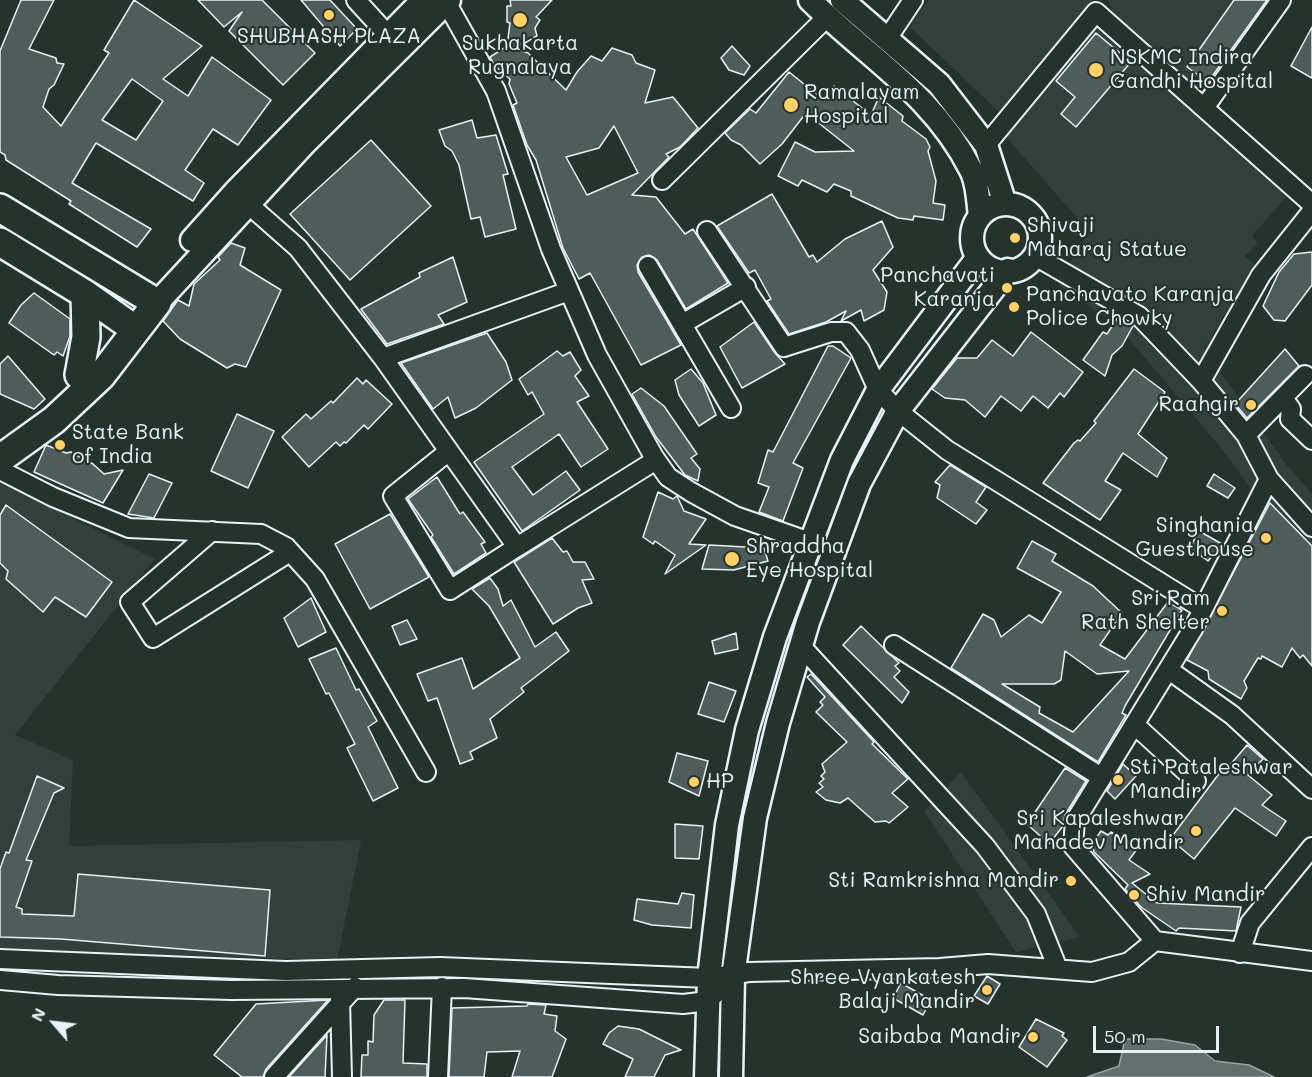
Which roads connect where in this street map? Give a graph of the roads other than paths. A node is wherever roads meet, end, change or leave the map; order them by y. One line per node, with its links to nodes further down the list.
1 (356, 0): 10 (street)
2 (423, 0): 10 (main road)
3 (810, 0): 8 (main road)
4 (843, 0): 9 (main road)
5 (913, 0): 9 (street)
6 (1281, 0): 11 (street)
7 (447, 1): 10 (main road); 26 (street)
8 (827, 17): 13 (street); 18 (main road)
9 (887, 39): 12 (main road)
10 (394, 41): 14 (main road)
11 (1204, 108): 12 (street); 17 (street)
12 (986, 145): 15 (main road)
13 (662, 180)
14 (241, 197): 28 (main road); 31 (street)
15 (1005, 204): 18 (main road); 21 (main road)
16 (0, 208): 28 (highway)
17 (1311, 214): 34 (street)
18 (980, 216): 22 (main road)
19 (707, 231): 25 (street)
20 (0, 242): 27 (highway)
21 (1035, 256): 24 (main road); 34 (street)
22 (978, 257): 24 (main road); 35 (main road)
23 (648, 266): 29 (street)
24 (1008, 270): 38 (main road)
25 (746, 287): 29 (street); 35 (street)
26 (568, 291): 31 (street); 44 (street)
27 (85, 294): 30 (highway); 32 (highway)
28 (150, 299): 30 (highway)
29 (682, 324): 37 (street)
30 (130, 326): 32 (highway); 43 (highway)
31 (383, 358): 42 (street)
32 (80, 375): 41 (highway)
33 (1305, 375): 36 (street)
34 (1202, 381): 39 (street)
35 (878, 390): 38 (street); 49 (main road)
36 (1283, 398): 39 (street); 40 (street)
37 (731, 408)
38 (898, 411): 52 (street); 54 (main road)
39 (1246, 435): 46 (street)
40 (1312, 440)
41 (0, 443)
42 (449, 451): 50 (street); 50 (street)
43 (0, 459)
44 (656, 460): 49 (street); 50 (street)
45 (0, 470): 48 (street)
46 (1269, 479): 47 (street); 52 (street)
47 (1312, 527)
48 (212, 531): 51 (street); 51 (street)
49 (810, 542): 69 (main road)
50 (518, 547)
51 (290, 552): 57 (street)
52 (1203, 609): 55 (street)
53 (894, 645): 58 (street)
54 (801, 646): 67 (street); 68 (main road)
55 (1168, 670): 56 (street); 60 (street)
56 (1136, 725): 58 (street); 59 (street)
57 (426, 772)
58 (1101, 777): 62 (street)
59 (1196, 781)
60 (1312, 789)
61 (1312, 847): 63 (street)
62 (1155, 941): 63 (street); 67 (street)
63 (1240, 953): 65 (street)
64 (0, 959): 66 (street)
65 (1312, 961)
66 (376, 968): 69 (street); 72 (street)
67 (1058, 969): 68 (street)
68 (733, 977): 69 (street); 73 (street); 78 (main road)
69 (709, 978): 73 (main road)
70 (0, 980): 72 (street)
71 (442, 987): 72 (street); 73 (street); 76 (street)
72 (346, 995): 74 (street); 75 (street)
73 (708, 1001): 77 (main road)
74 (274, 1077)
75 (342, 1077)
76 (438, 1077)
77 (706, 1077)
78 (732, 1077)

